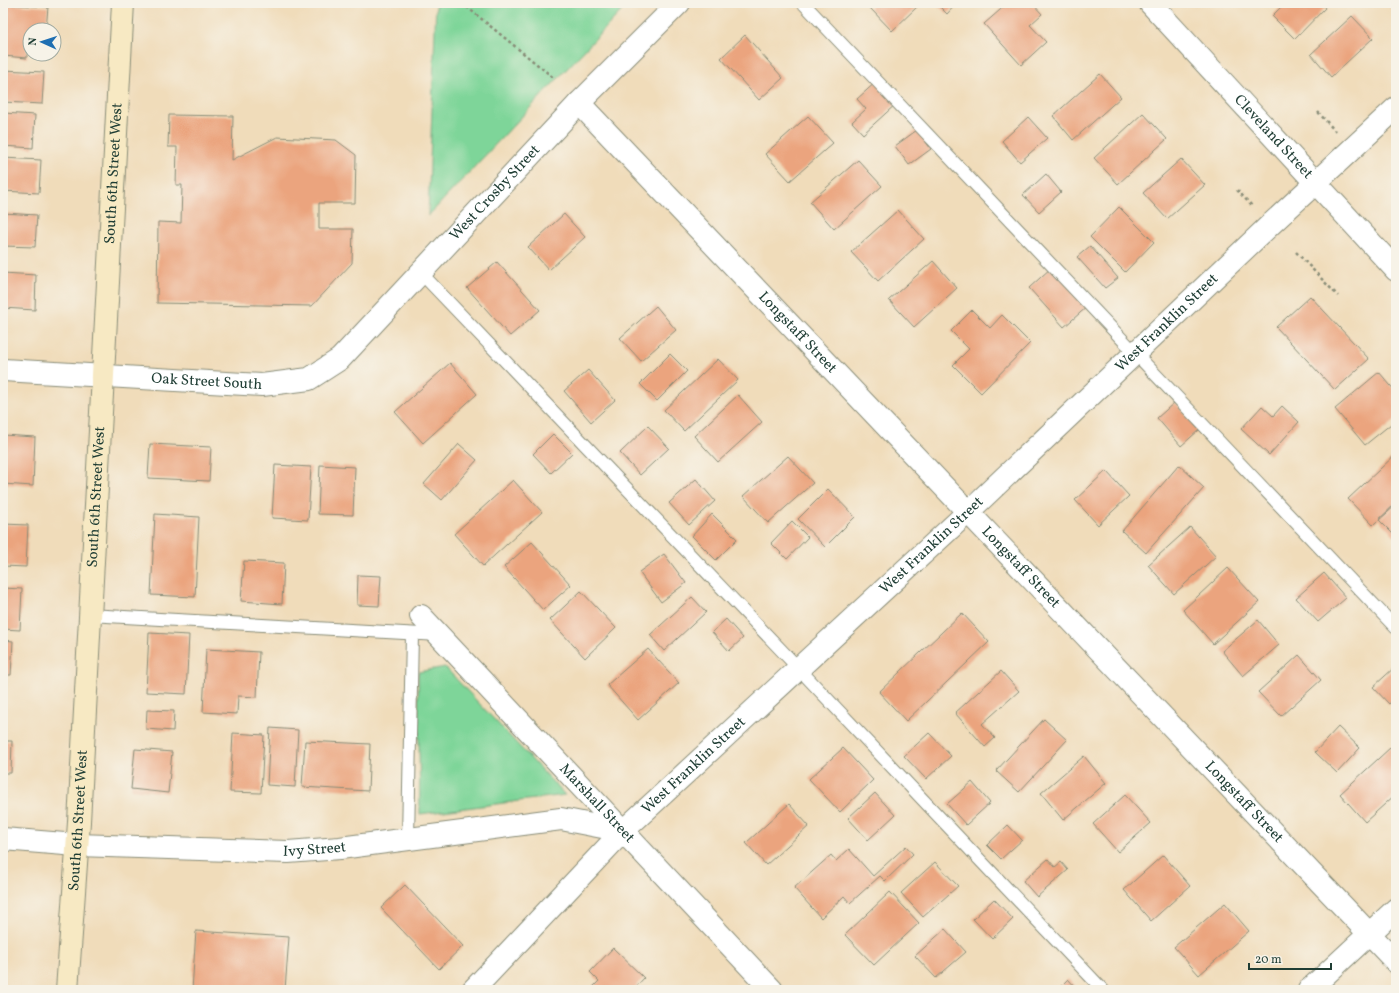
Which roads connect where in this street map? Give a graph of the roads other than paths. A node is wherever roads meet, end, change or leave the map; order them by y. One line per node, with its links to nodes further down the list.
1 (123, 3): 12 (street, South 6th Street West)
2 (679, 3): 5 (street, West Crosby Street)
3 (803, 3): 10 (lane)
4 (1150, 3): 7 (street, Cleveland Street)
5 (579, 103): 9 (street, West Crosby Street); 14 (street, Longstaff Street)
6 (1396, 108): 7 (street, West Franklin Street)
7 (1315, 183): 8 (street, Cleveland Street); 10 (street, West Franklin Street)
8 (1396, 270)
9 (421, 273): 13 (street, West Crosby Street); 18 (lane)
10 (1135, 353): 14 (street, West Franklin Street); 17 (lane)
11 (3, 370): 12 (street, Oak Street South)
12 (103, 375): 13 (street, Oak Street South); 15 (street, South 6th Street West)
13 (309, 379)
14 (968, 512): 18 (street, West Franklin Street); 24 (street, Longstaff Street)
15 (89, 615): 16 (lane); 22 (street, South 6th Street West)
16 (417, 625): 19 (street, Marshall Street); 21 (lane)
17 (1396, 628)
18 (799, 668): 19 (street, West Franklin Street); 29 (lane)
19 (624, 831): 21 (street, Ivy Street); 27 (street, West Franklin Street); 28 (street, Marshall Street)
20 (3, 839): 22 (street, Ivy Street)
21 (408, 839): 22 (street, Ivy Street)
22 (77, 845): 26 (street, South 6th Street West)
23 (1396, 908): 24 (street)
24 (1370, 934): 25 (street, Longstaff Street); 30 (street)
25 (1396, 962)
26 (67, 990)
27 (473, 990)
28 (772, 990)
29 (1103, 990)
30 (1308, 990)

